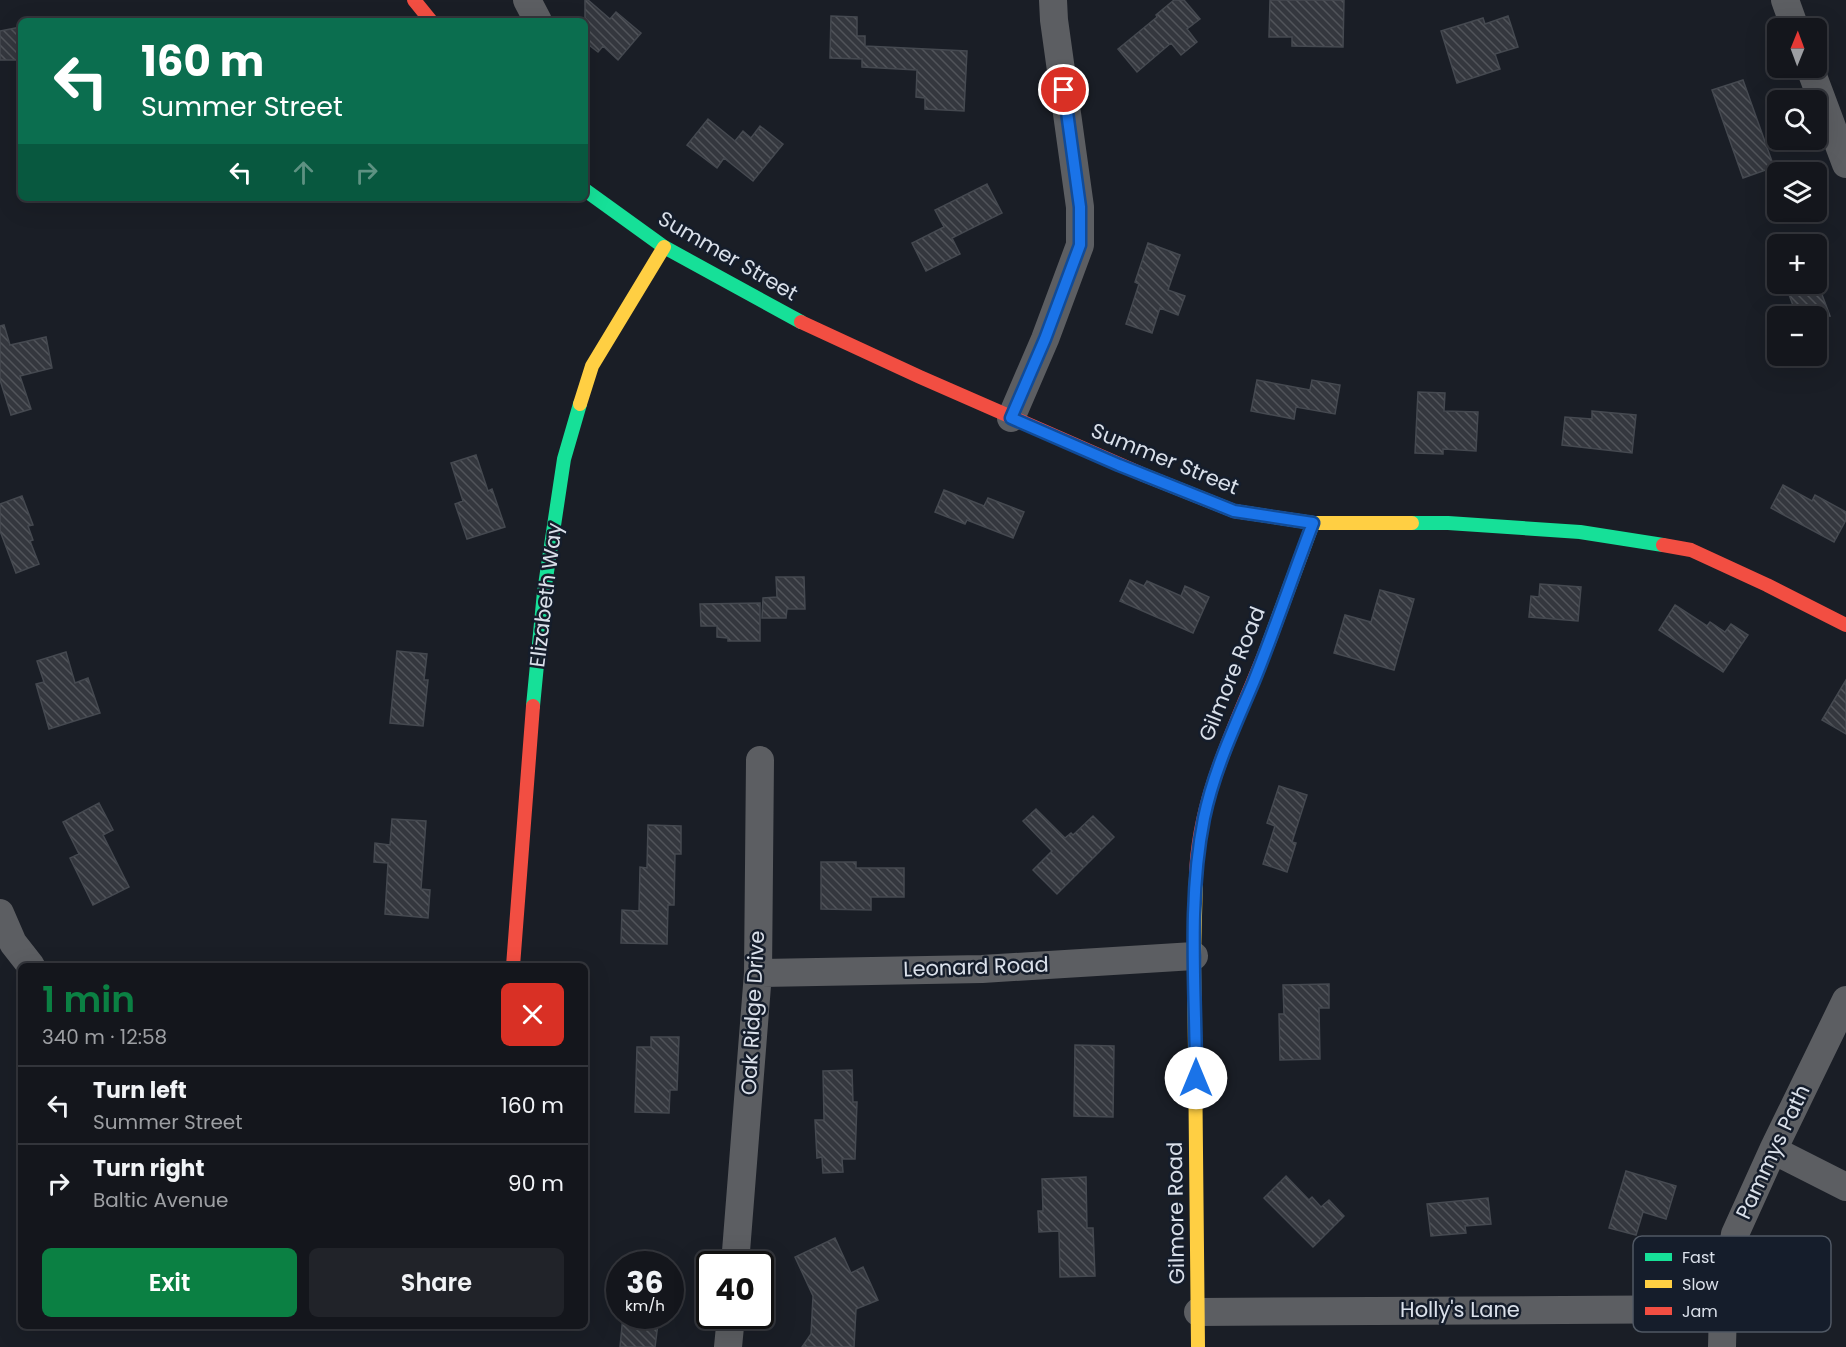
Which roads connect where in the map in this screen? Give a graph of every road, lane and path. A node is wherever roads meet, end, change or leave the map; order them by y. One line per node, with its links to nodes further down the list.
1 (414, 0): 5 (street)
2 (527, 0): 6 (street)
3 (1053, 0): 12 (street)
4 (1785, 0): 7 (street)
5 (429, 18)
6 (536, 18)
7 (1791, 18)
8 (1814, 78): 9 (street)
9 (1846, 164)
10 (588, 192): 11 (street, Summer Street)
11 (664, 247): 12 (street, Summer Street); 19 (street, Elizabeth Way)
12 (1011, 418): 13 (street, Summer Street)
13 (1313, 523): 14 (street, Summer Street); 17 (street, Gilmore Road)
14 (1846, 625)
15 (760, 760): 20 (street, Oak Ridge Drive)
16 (0, 913): 18 (street)
17 (1194, 956): 20 (street, Leonard Road); 27 (street, Gilmore Road)
18 (29, 963)
19 (513, 963)
20 (758, 973): 25 (street, Oak Ridge Drive)
21 (1846, 1000): 22 (street, Pammys Path)
22 (1773, 1150): 23 (street); 24 (street, Pammys Path)
23 (1846, 1187)
24 (1735, 1236)
25 (736, 1251)
26 (1633, 1310): 27 (street, Holly's Lane)
27 (1198, 1312): 31 (street, Gilmore Road)
28 (730, 1329): 30 (street)
29 (1722, 1332): 32 (street, Pammys Path)
30 (728, 1347)
31 (1198, 1347)
32 (1722, 1347)

